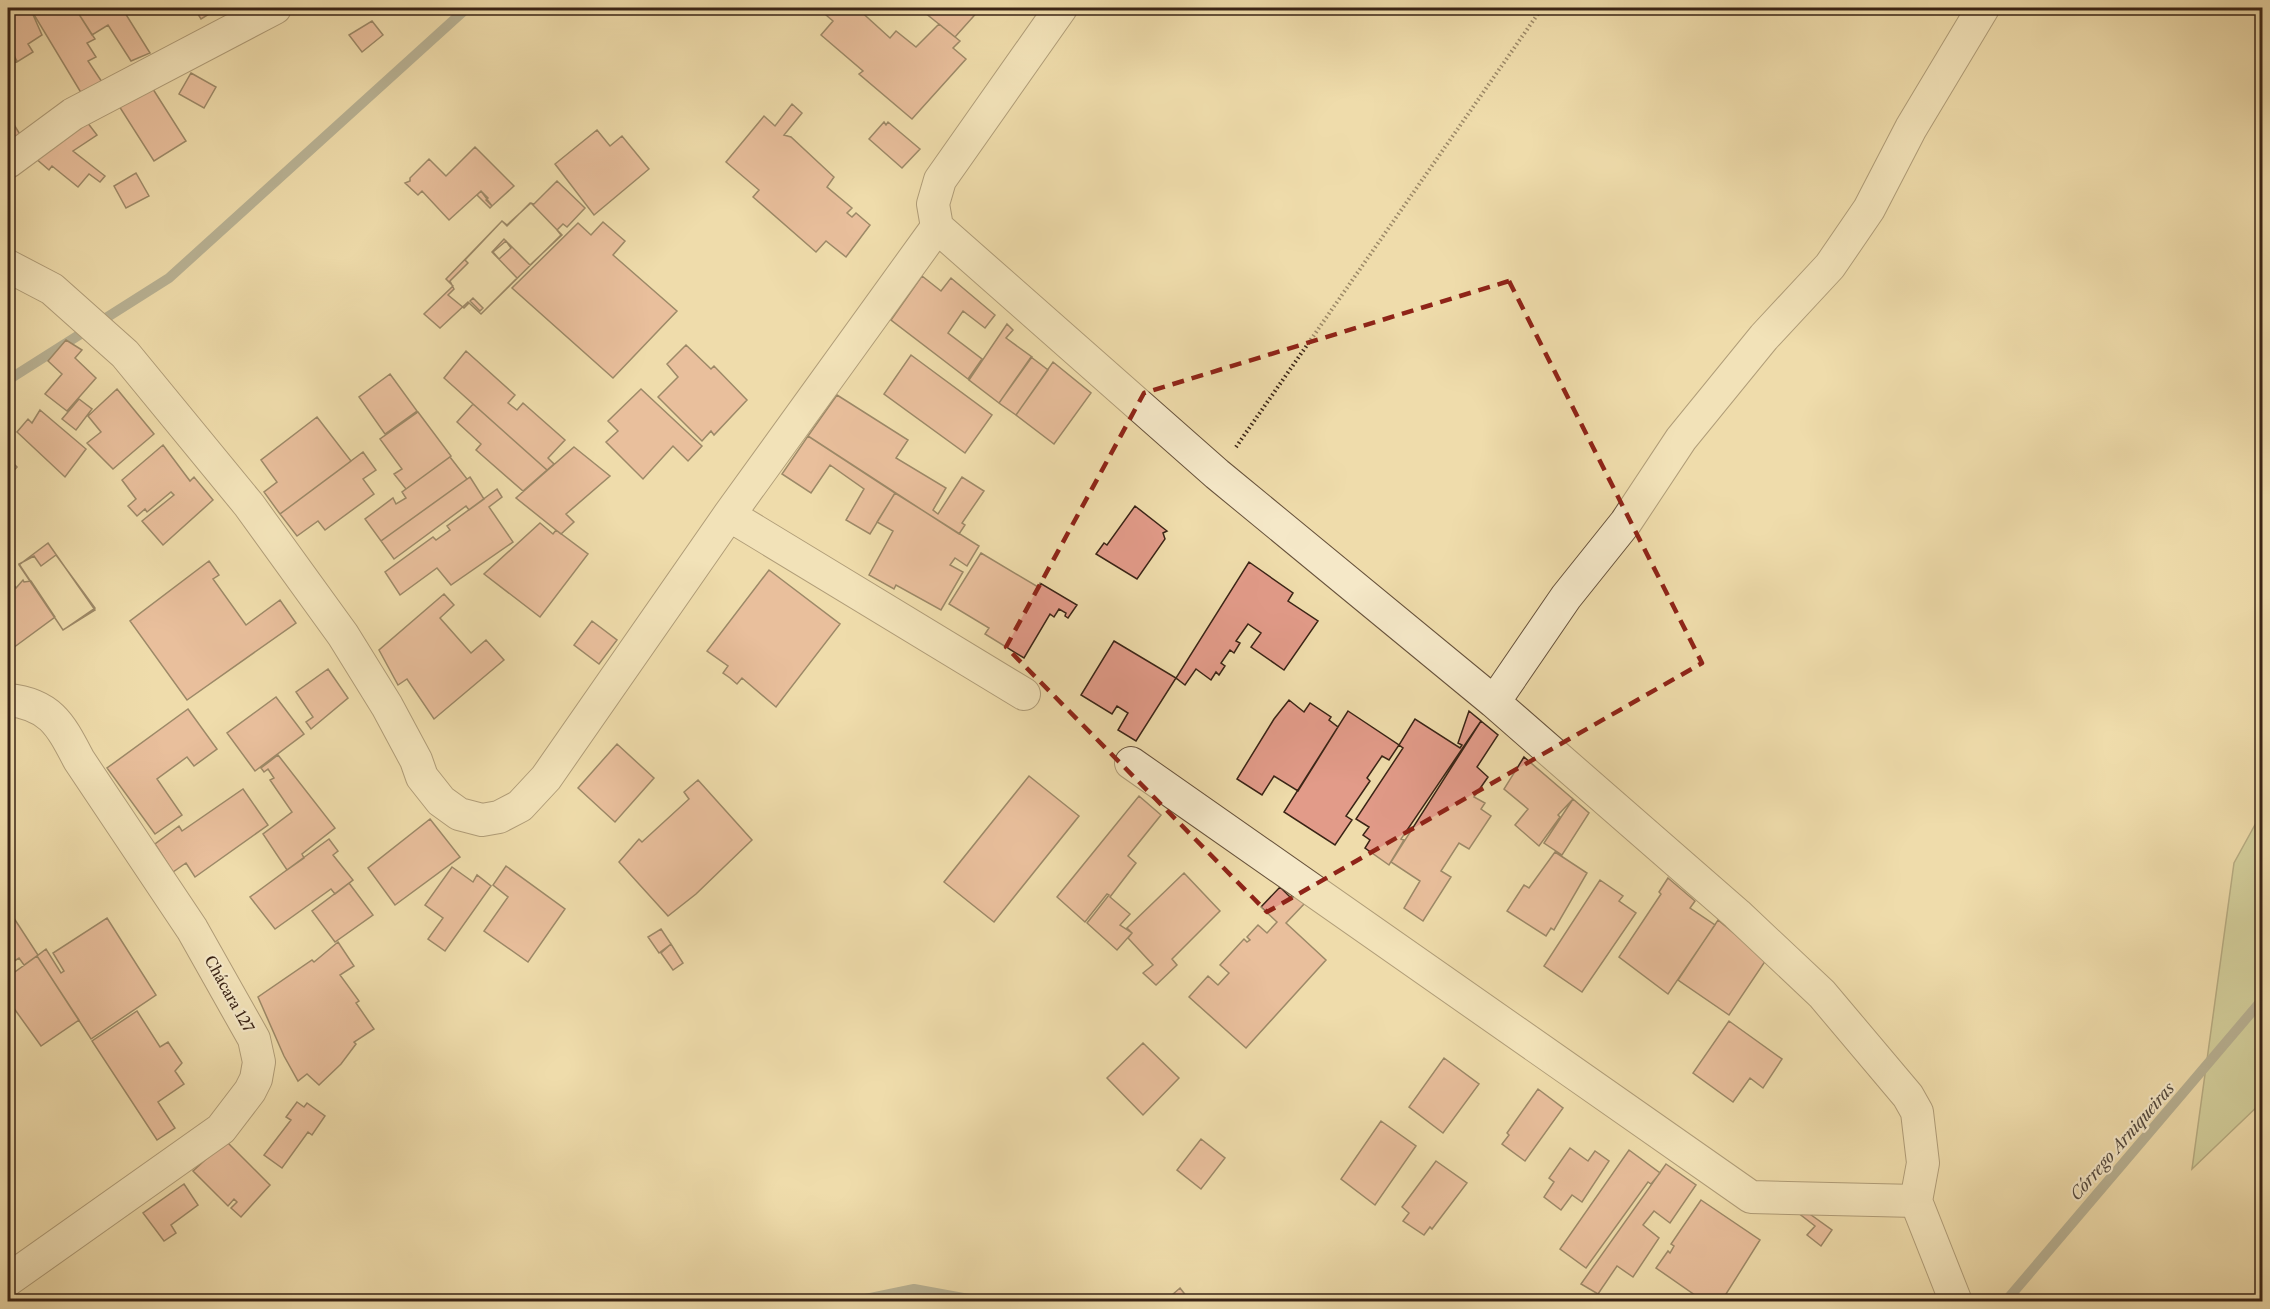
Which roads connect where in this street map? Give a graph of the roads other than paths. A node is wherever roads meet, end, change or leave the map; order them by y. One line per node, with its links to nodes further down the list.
1 (275, 8): 4 (street)
2 (1060, 8): 5 (street)
3 (1983, 8): 10 (street)
4 (8, 162)
5 (938, 227): 7 (street); 10 (street)
6 (8, 266): 7 (street)
7 (729, 515): 8 (street)
8 (1024, 694)
9 (8, 700): 13 (street, Chácara 127)
10 (1494, 702): 12 (street)
11 (1131, 763): 12 (street)
12 (1916, 1201): 14 (street)
13 (8, 1280)
14 (1956, 1302)

